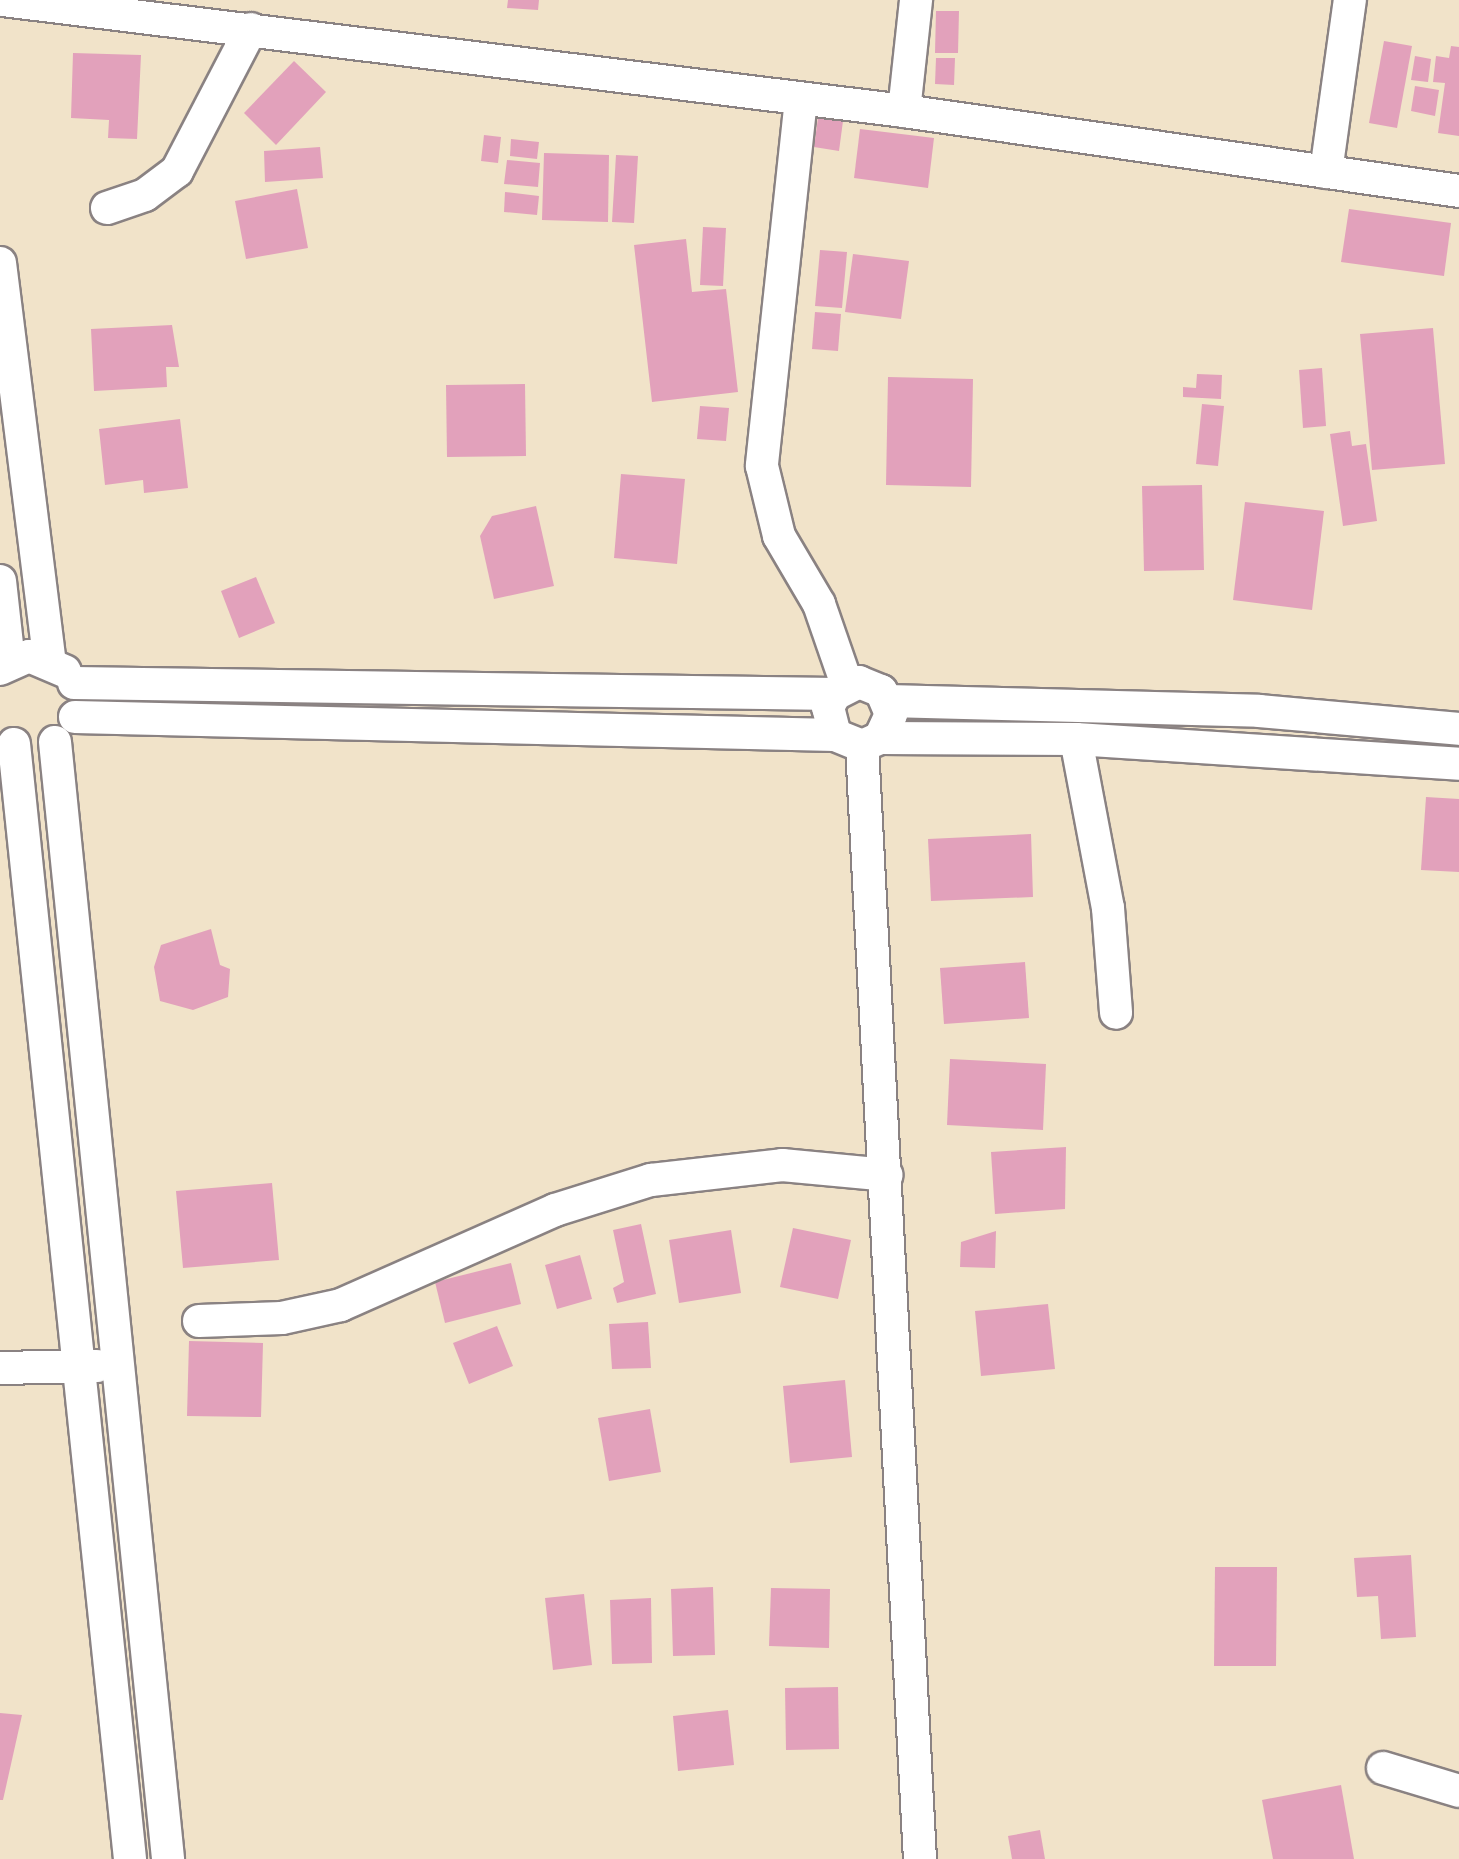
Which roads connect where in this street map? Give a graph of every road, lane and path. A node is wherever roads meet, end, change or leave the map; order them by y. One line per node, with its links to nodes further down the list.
1 (3, 0): 4 (street)
2 (916, 0): 7 (street)
3 (1350, 0): 8 (street)
4 (44, 2): 5 (street)
5 (251, 29): 6 (street); 10 (street)
6 (801, 99): 7 (street); 16 (street)
7 (904, 111): 8 (street)
8 (1326, 172): 9 (street)
9 (1459, 191)
10 (107, 208)
11 (0, 263): 13 (street)
12 (0, 581): 14 (street)
13 (49, 659): 14 (street); 15 (street)
14 (4, 666)
15 (74, 683): 16 (street); 18 (street)
16 (841, 689): 17 (street); 22 (street)
17 (888, 701): 19 (street); 22 (street)
18 (75, 717): 22 (street); 24 (street)
19 (1401, 723): 20 (street); 25 (street)
20 (1459, 729)
21 (7, 739): 24 (street); 31 (street)
22 (859, 739): 23 (street); 28 (street)
23 (1076, 739): 25 (street); 27 (street)
24 (55, 742): 30 (street)
25 (1400, 758): 26 (street)
26 (1459, 764)
27 (1116, 1013)
28 (887, 1175): 29 (street); 37 (street)
29 (199, 1321)
30 (116, 1365): 31 (street); 36 (street)
31 (78, 1367): 32 (street); 35 (street)
32 (0, 1368)
33 (1383, 1768): 34 (street)
34 (1459, 1791)
35 (130, 1859)
36 (168, 1859)
37 (920, 1859)

